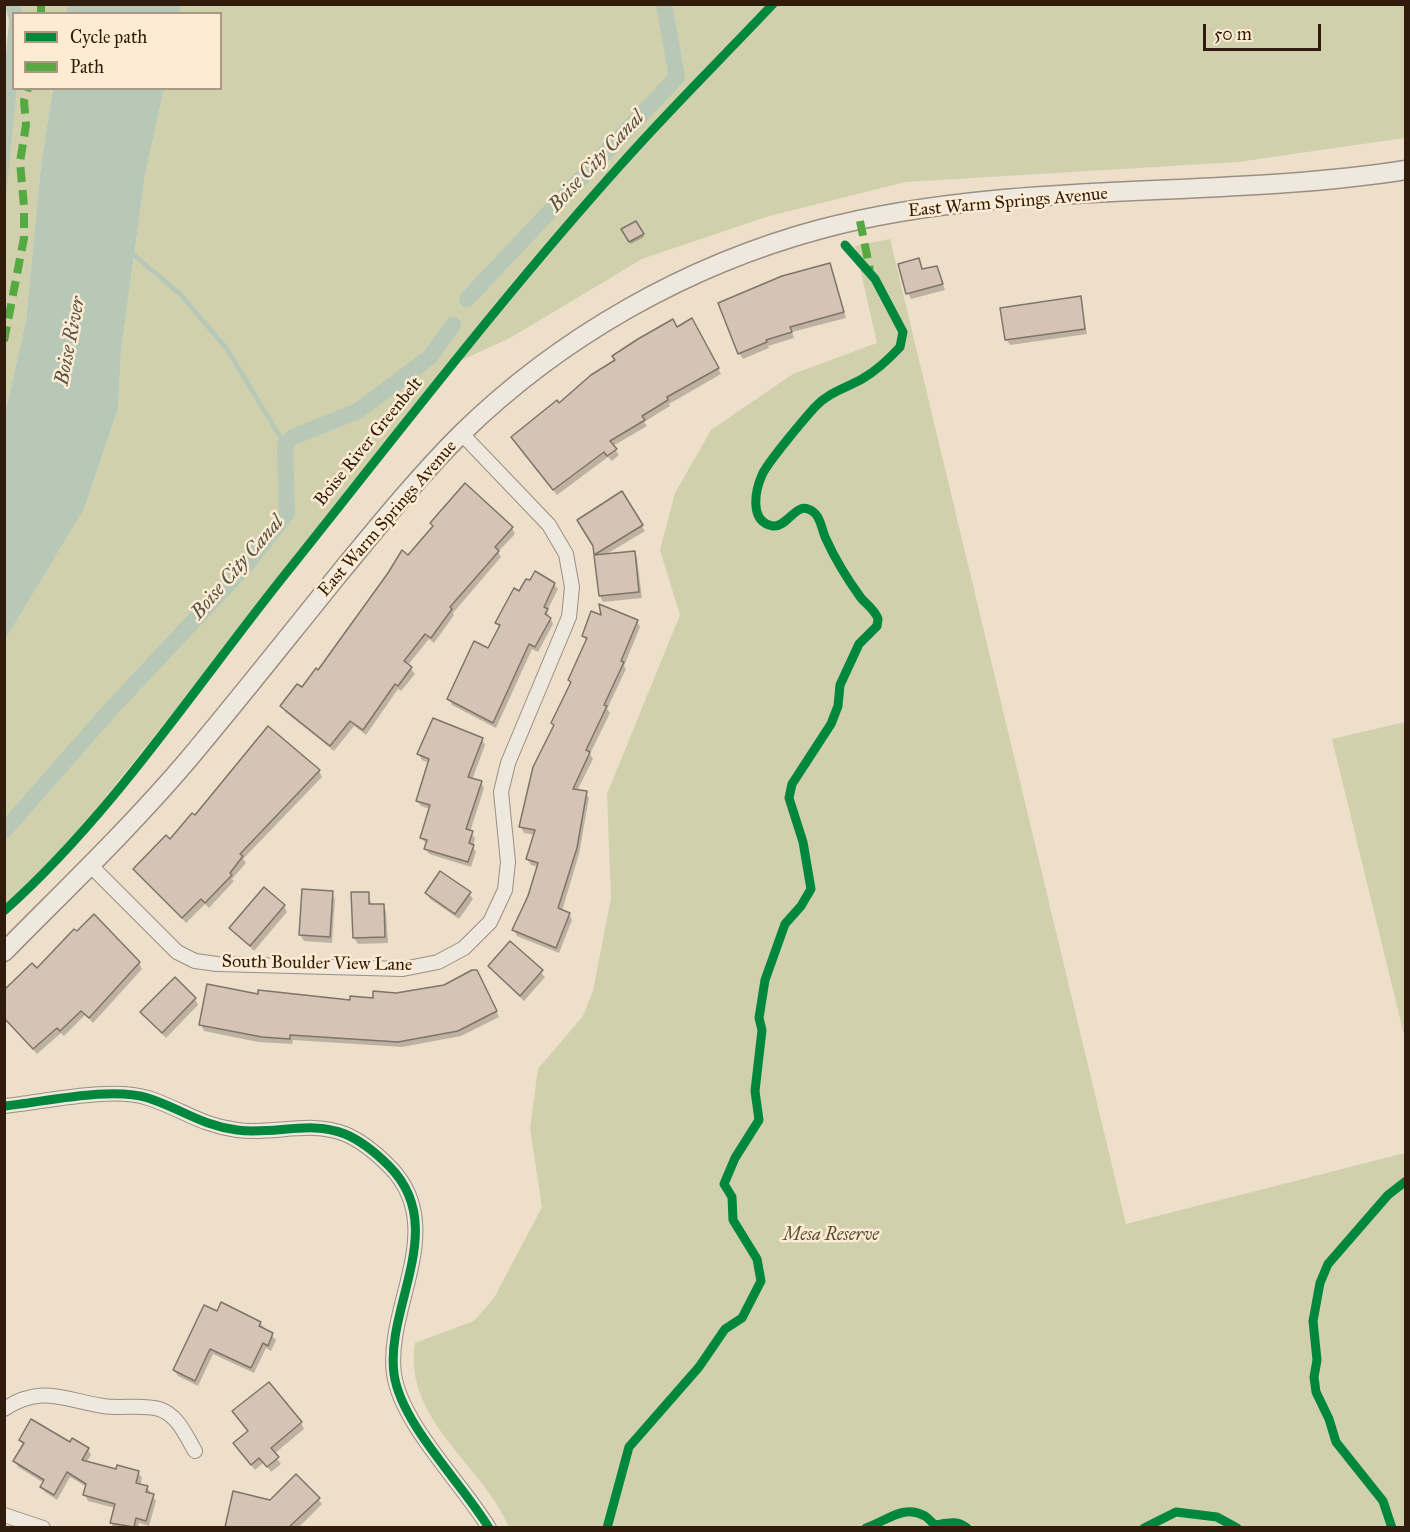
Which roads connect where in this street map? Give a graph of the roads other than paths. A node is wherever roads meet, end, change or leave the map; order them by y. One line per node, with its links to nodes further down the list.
1 (1406, 170): 2 (street, East Warm Springs Avenue)
2 (462, 434): 3 (street, East Warm Springs Avenue); 3 (street, South Boulder View Lane)
3 (90, 865): 4 (street, East Warm Springs Avenue)
4 (4, 952)
5 (4, 1106): 10 (street)
6 (4, 1409): 7 (street)
7 (195, 1451)
8 (4, 1515): 9 (street)
9 (43, 1527)
10 (489, 1527)

